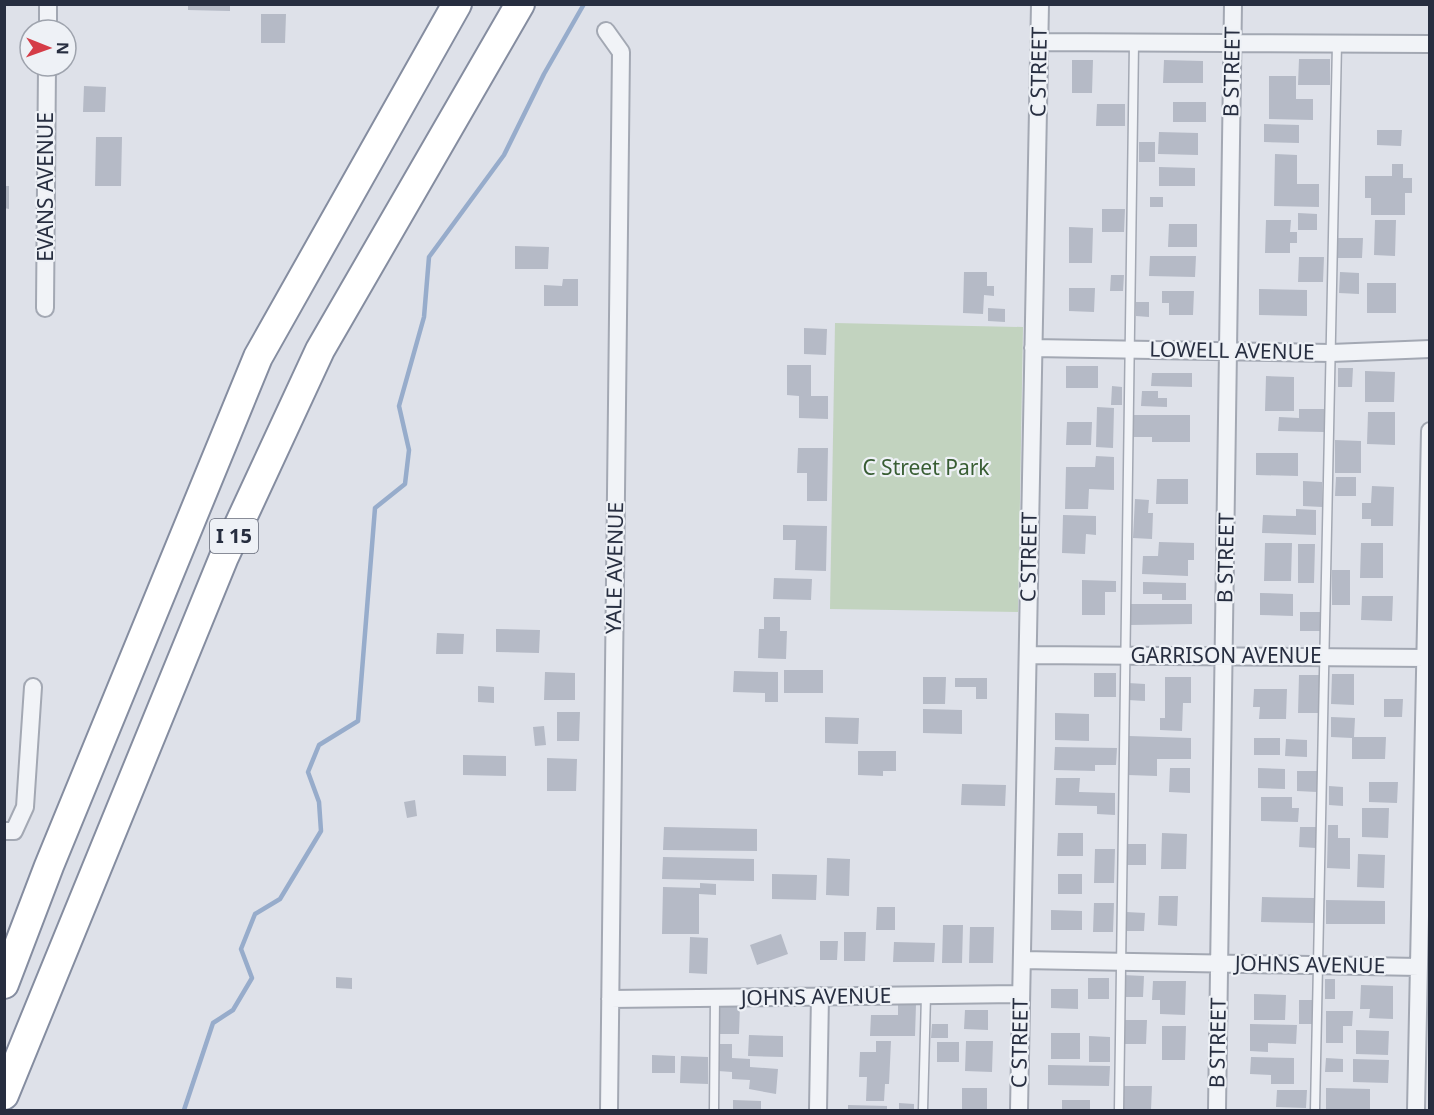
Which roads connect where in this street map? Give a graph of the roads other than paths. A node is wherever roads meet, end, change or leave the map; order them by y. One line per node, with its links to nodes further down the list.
1 (457, 4): 33 (highway, I 15)
2 (520, 4): 39 (highway, I 15)
3 (1040, 4): 7 (street, C STREET)
4 (1233, 4): 6 (street, B STREET)
5 (606, 31): 38 (street, YALE AVENUE)
6 (1233, 41): 8 (street); 9 (street); 16 (street, B STREET)
7 (1039, 42): 9 (street); 13 (street, C STREET)
8 (1337, 43): 10 (street); 17 (lane)
9 (1134, 44): 14 (lane)
10 (1430, 44)
11 (47, 78): 12 (street, EVANS AVENUE)
12 (45, 308)
13 (1034, 348): 14 (street, LOWELL AVENUE); 19 (street, C STREET)
14 (1129, 349): 16 (street, LOWELL AVENUE); 20 (lane)
15 (1430, 349): 17 (street, LOWELL AVENUE)
16 (1229, 351): 17 (street, LOWELL AVENUE); 21 (street, B STREET)
17 (1331, 353): 22 (lane)
18 (1430, 431): 23 (street)
19 (1028, 655): 20 (street, GARRISON AVENUE); 28 (street, C STREET)
20 (1125, 655): 21 (street, GARRISON AVENUE); 29 (lane)
21 (1225, 656): 22 (street, GARRISON AVENUE); 30 (street, B STREET)
22 (1325, 657): 23 (street, GARRISON AVENUE); 31 (lane)
23 (1425, 658): 25 (street)
24 (33, 687): 26 (street)
25 (1426, 730): 27 (street)
26 (9, 831)
27 (1424, 938): 32 (street)
28 (1022, 960): 29 (street, JOHNS AVENUE); 34 (street, C STREET)
29 (1120, 962): 30 (street, JOHNS AVENUE); 45 (lane)
30 (1220, 964): 31 (street, JOHNS AVENUE); 46 (street, B STREET)
31 (1318, 966): 32 (street, JOHNS AVENUE); 47 (lane)
32 (1419, 967): 48 (street)
33 (4, 984)
34 (1021, 994): 35 (street, JOHNS AVENUE); 44 (street, C STREET)
35 (926, 995): 36 (street, JOHNS AVENUE); 43 (lane)
36 (820, 996): 37 (street, JOHNS AVENUE); 42 (street)
37 (715, 998): 38 (street, JOHNS AVENUE); 41 (lane)
38 (610, 999): 40 (street, YALE AVENUE)
39 (5, 1095)
40 (609, 1110)
41 (714, 1110)
42 (818, 1110)
43 (923, 1110)
44 (1019, 1110)
45 (1119, 1110)
46 (1217, 1110)
47 (1315, 1110)
48 (1416, 1110)

